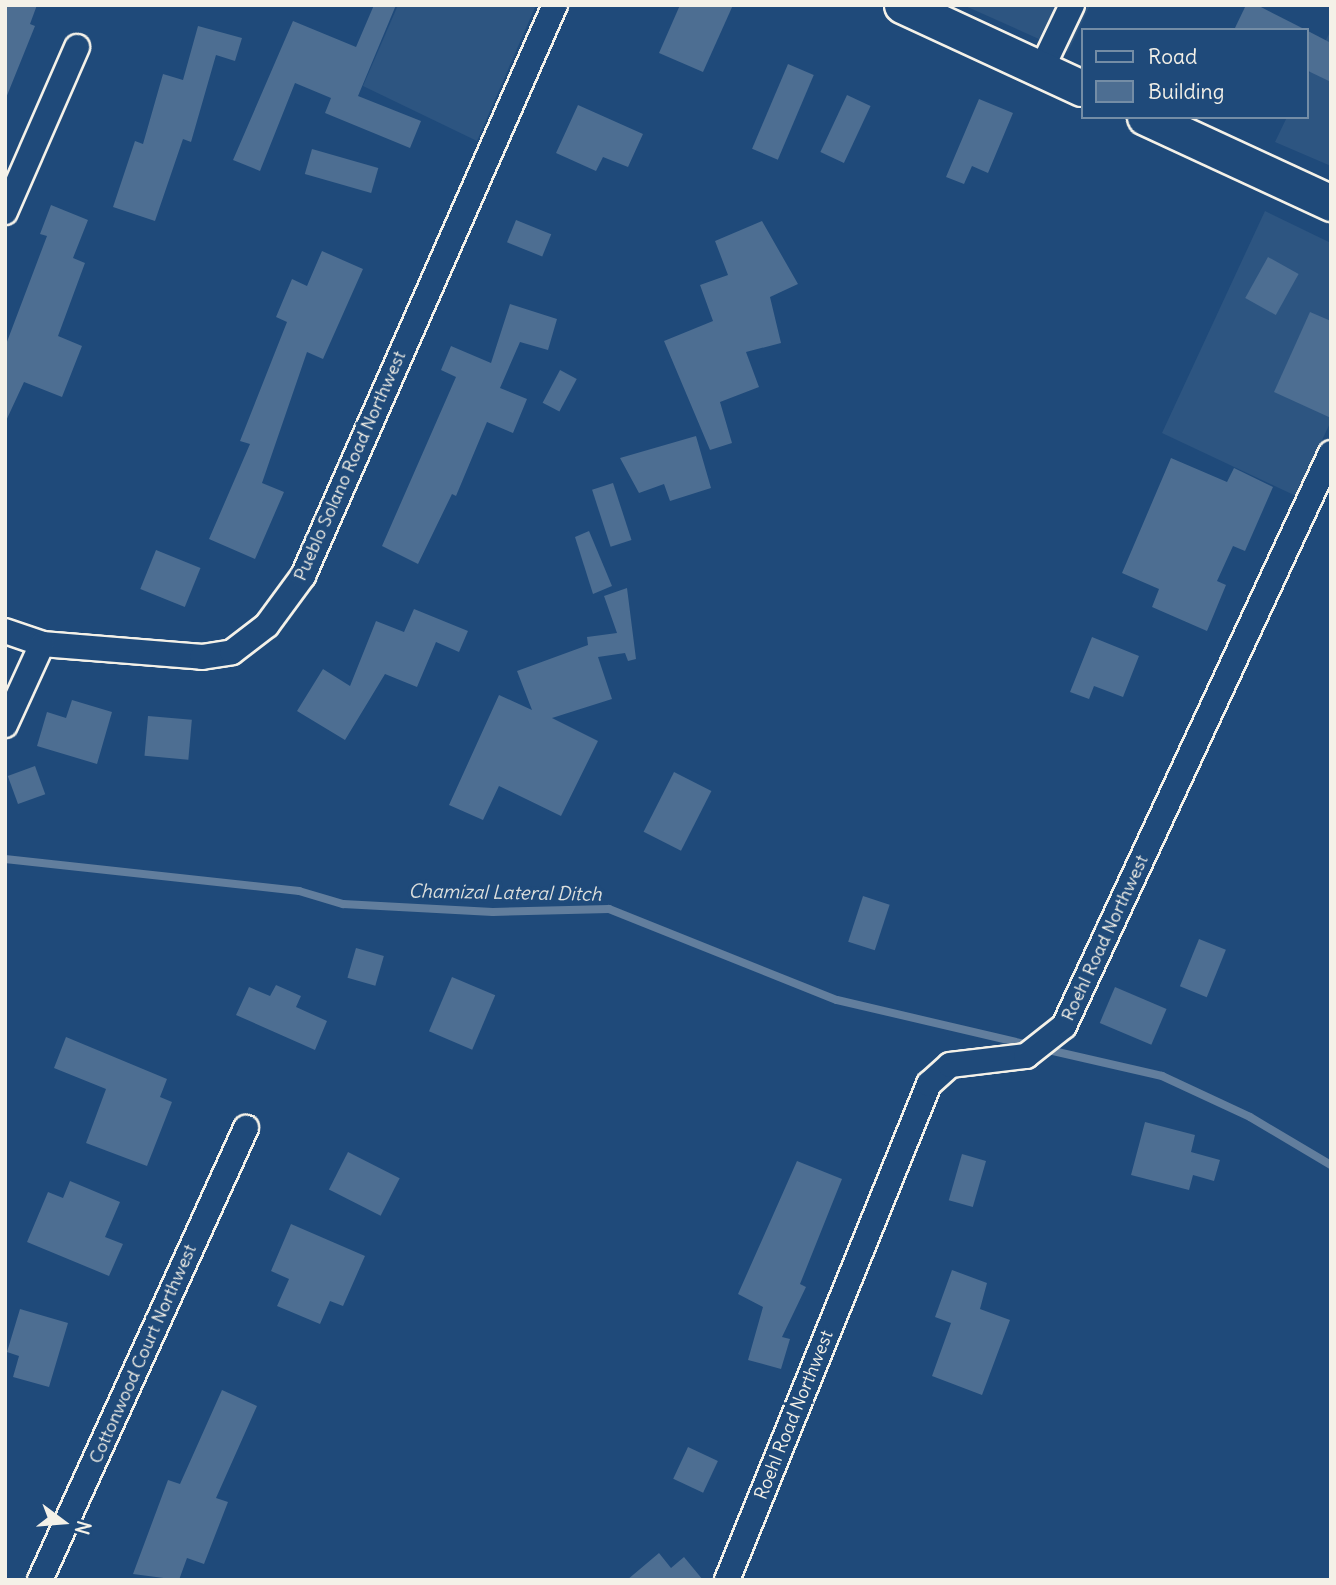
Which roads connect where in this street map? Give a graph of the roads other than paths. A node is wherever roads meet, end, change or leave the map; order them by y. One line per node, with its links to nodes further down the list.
1 (555, 5): 12 (street, Pueblo Solano Road Northwest)
2 (902, 5): 5 (main road)
3 (1072, 5): 5 (street)
4 (77, 47): 9 (street)
5 (1041, 70): 6 (main road)
6 (1080, 87)
7 (1149, 119): 8 (main road)
8 (1331, 203)
9 (5, 212)
10 (1331, 453): 16 (street, Roehl Road Northwest)
11 (5, 631): 12 (street, Pueblo Solano Road Northwest)
12 (42, 644): 13 (street)
13 (5, 725)
14 (246, 1128): 15 (street, Cottonwood Court Northwest)
15 (40, 1580)
16 (727, 1580)

